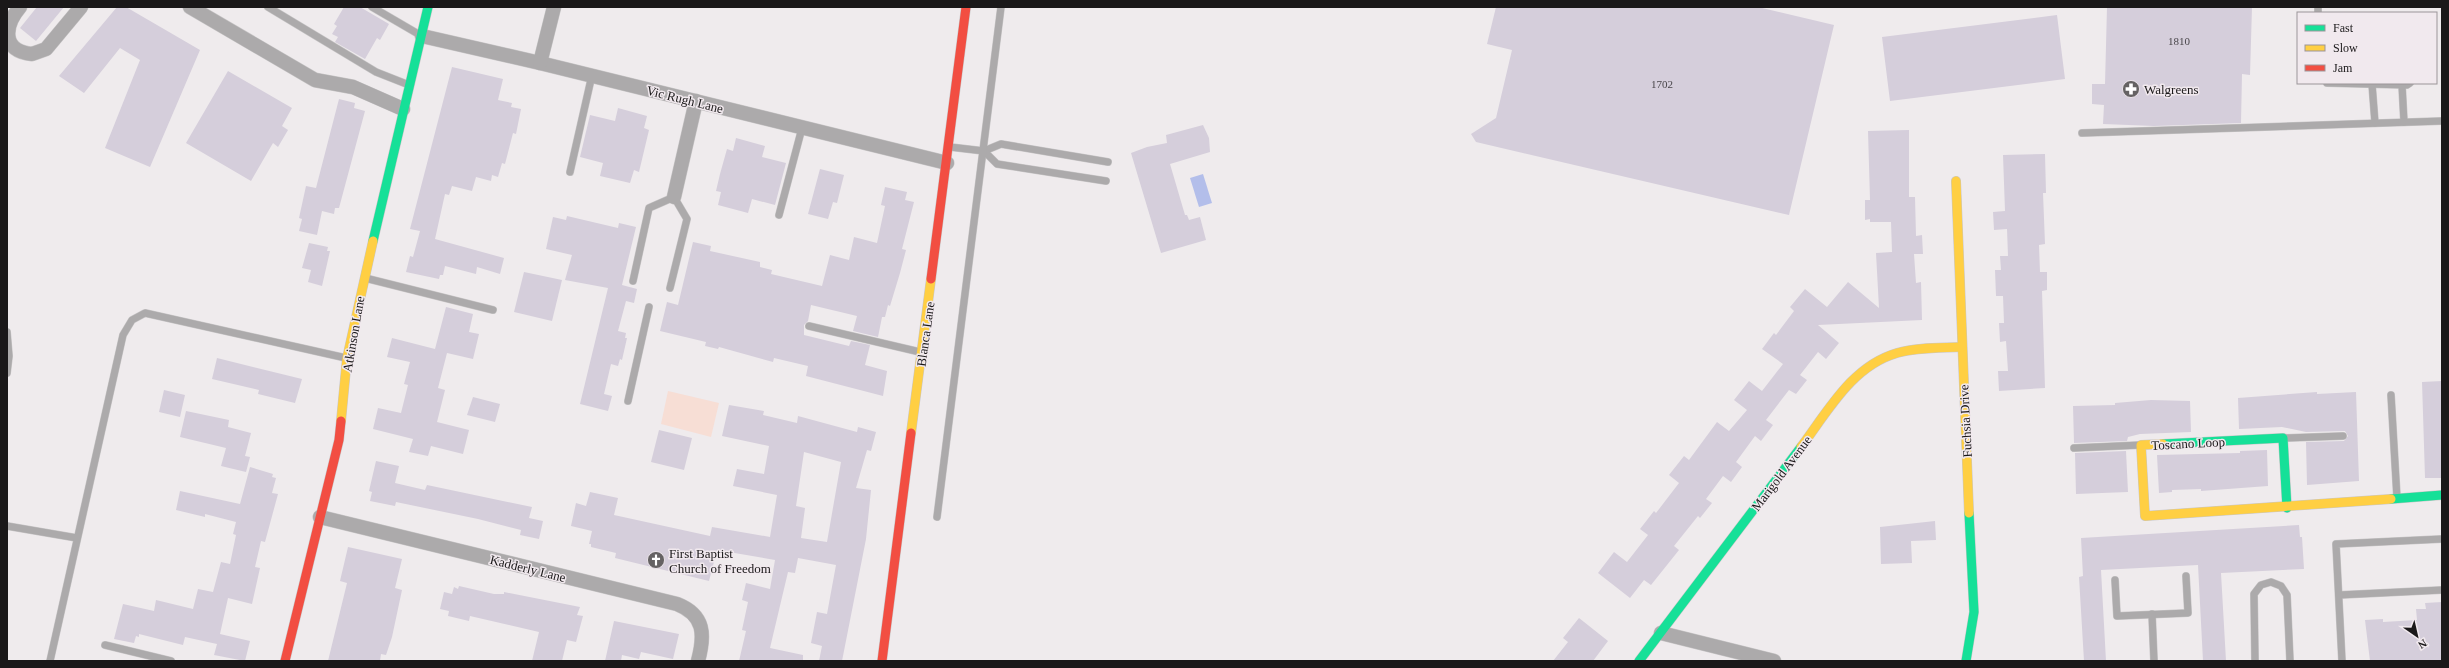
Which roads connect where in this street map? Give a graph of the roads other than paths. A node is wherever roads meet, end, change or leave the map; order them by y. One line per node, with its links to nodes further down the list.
1 (20, 7): 2 (street)
2 (81, 7)
3 (190, 7): 18 (street)
4 (268, 7): 15 (lane)
5 (372, 7): 10 (lane)
6 (428, 7): 10 (street, Atkinson Lane)
7 (554, 7): 11 (street)
8 (966, 7): 24 (street, Blanca Lane)
9 (1001, 7): 25 (lane)
10 (422, 36): 11 (street, Vic Rugh Lane); 15 (street, Atkinson Lane)
11 (540, 63): 12 (street, Vic Rugh Lane)
12 (592, 76): 17 (street, Vic Rugh Lane); 28 (lane)
13 (2372, 84): 16 (lane); 21 (lane)
14 (2406, 84): 16 (lane)
15 (409, 85): 18 (street, Atkinson Lane)
16 (2402, 85): 20 (lane)
17 (696, 101): 22 (street, Vic Rugh Lane); 31 (street)
18 (403, 109): 33 (street, Atkinson Lane)
19 (2442, 121): 20 (lane)
20 (2404, 122): 21 (lane)
21 (2375, 123): 23 (lane)
22 (802, 128): 27 (street, Vic Rugh Lane); 32 (lane)
23 (2082, 133)
24 (948, 147): 25 (lane); 27 (street, Blanca Lane)
25 (984, 151): 26 (lane); 29 (lane); 54 (lane)
26 (1108, 162)
27 (947, 163): 41 (street, Blanca Lane)
28 (570, 172)
29 (1106, 181)
30 (1956, 181): 40 (street, Fuchsia Drive)
31 (674, 197): 34 (lane); 35 (lane)
32 (779, 216)
33 (364, 278): 37 (lane); 42 (street, Atkinson Lane)
34 (633, 281)
35 (670, 288)
36 (649, 307): 45 (lane)
37 (493, 310)
38 (810, 326): 41 (lane)
39 (7, 332): 43 (lane)
40 (1961, 347): 63 (street, Marigold Avenue); 72 (street, Fuchsia Drive)
41 (922, 352): 69 (street, Blanca Lane)
42 (347, 358): 53 (street, Atkinson Lane); 56 (lane)
43 (7, 373)
44 (2391, 395): 51 (lane)
45 (628, 401)
46 (2343, 436): 47 (lane)
47 (2282, 438): 48 (street, Toscano Loop); 52 (street)
48 (2141, 445): 49 (lane); 52 (street, Toscano Loop)
49 (2074, 448)
50 (2442, 496): 51 (street, Toscano Loop)
51 (2397, 498): 52 (street, Toscano Loop)
52 (2287, 508)
53 (320, 517): 65 (street, Kadderly Lane); 68 (street, Atkinson Lane)
54 (937, 517)
55 (7, 526): 56 (lane)
56 (77, 538): 66 (lane)
57 (2442, 539): 61 (lane)
58 (2186, 576): 62 (lane)
59 (2115, 580): 62 (lane)
60 (2442, 590): 61 (lane)
61 (2339, 595): 76 (lane)
62 (2152, 614): 73 (lane)
63 (1661, 633): 70 (street, Marigold Avenue); 71 (street)
64 (105, 645): 67 (lane)
65 (700, 656)
66 (50, 661)
67 (171, 661)
68 (285, 661)
69 (882, 661)
70 (1639, 661)
71 (1774, 661)
72 (1966, 661)
73 (2154, 661)
74 (2255, 661): 75 (lane)
75 (2290, 661)
76 (2342, 661)

